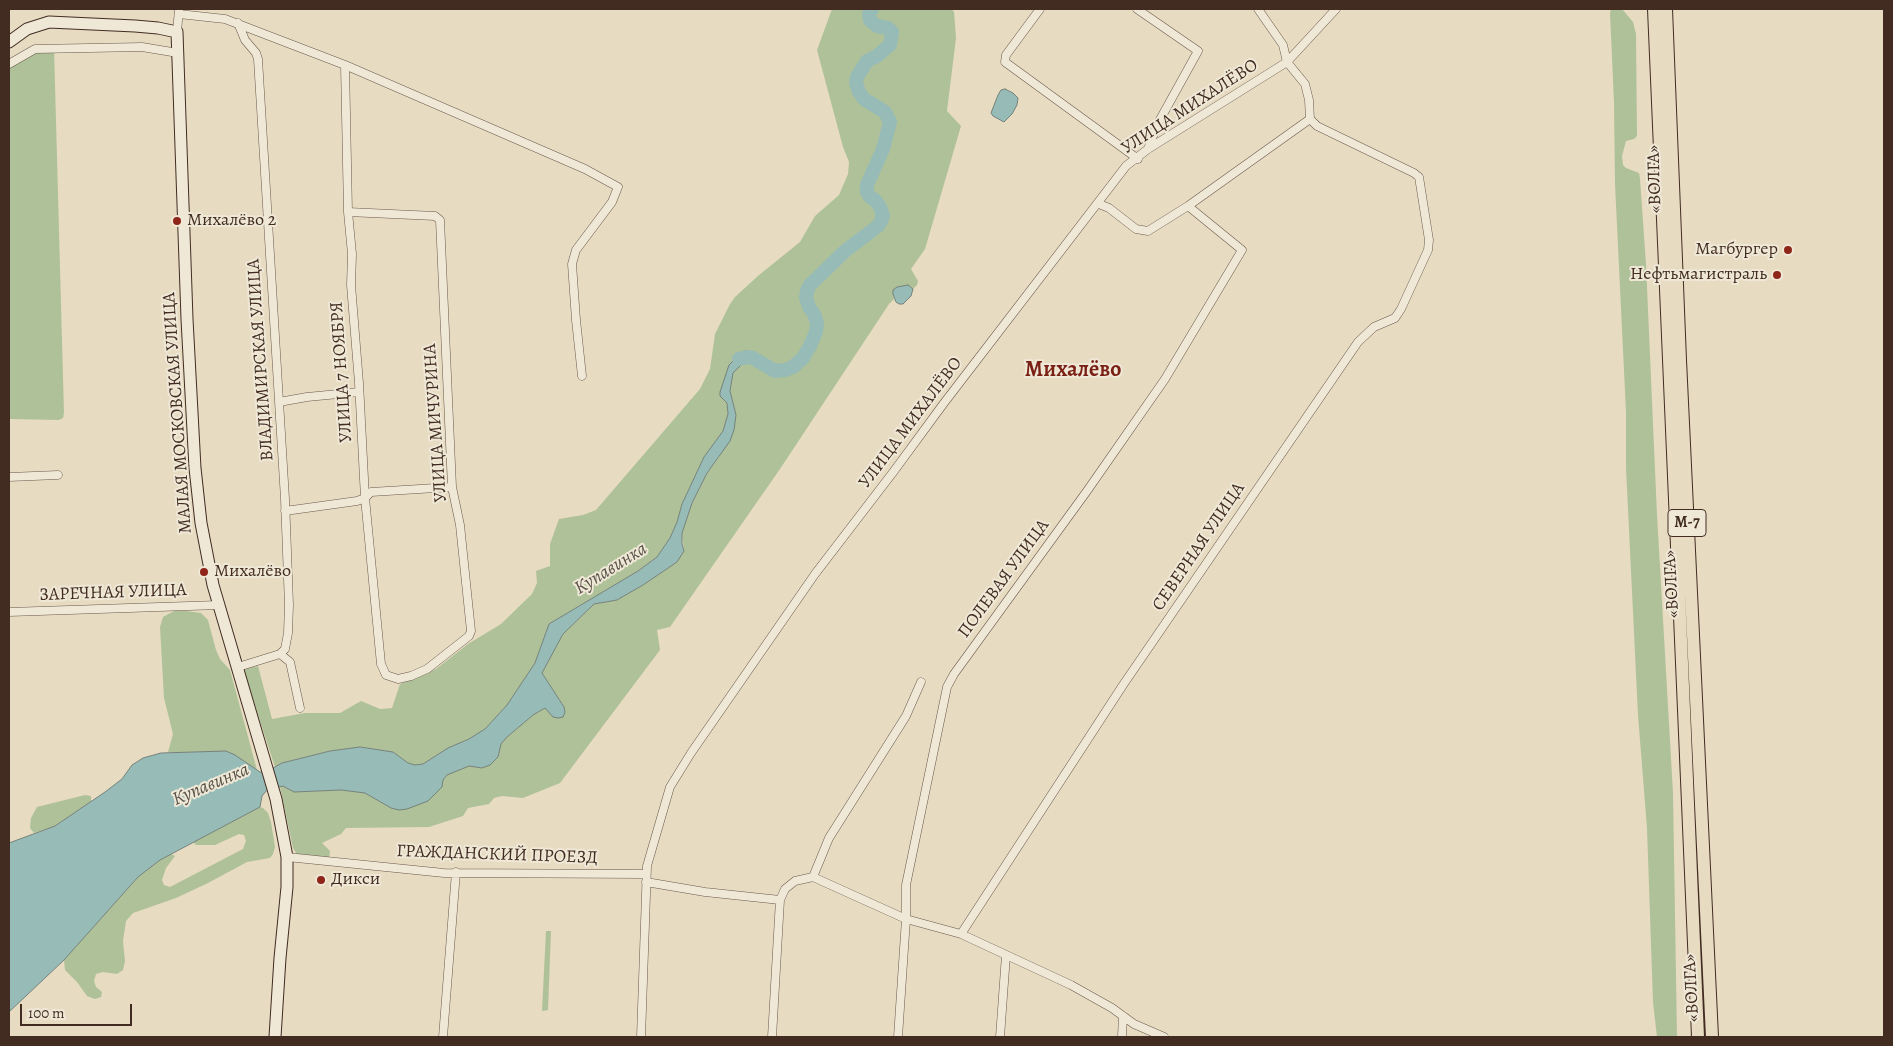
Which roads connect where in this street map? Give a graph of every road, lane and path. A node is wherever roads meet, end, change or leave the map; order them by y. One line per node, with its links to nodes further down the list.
1 (1040, 9): 17 (street)
2 (1137, 9): 16 (street)
3 (1258, 9): 12 (street)
4 (1336, 9): 12 (street, УЛИЦА МИХАЛЁВО)
5 (1654, 9): 53 (highway, «ВОЛГА» / М-7)
6 (1666, 9): 54 (highway, «ВОЛГА» / М-7)
7 (179, 11): 8 (street); 9 (street)
8 (238, 23): 14 (street); 23 (street, ВЛАДИМИРСКАЯ УЛИЦА)
9 (178, 32): 10 (main road); 11 (main road, МАЛАЯ МОСКОВСКАЯ УЛИЦА)
10 (9, 42)
11 (178, 53): 13 (street); 29 (main road, МАЛАЯ МОСКОВСКАЯ УЛИЦА)
12 (1287, 62): 15 (street); 16 (street, УЛИЦА МИХАЛЁВО)
13 (9, 64)
14 (345, 64): 20 (street, УЛИЦА 7 НОЯБРЯ); 21 (street)
15 (1310, 119): 19 (street); 42 (street, СЕВЕРНАЯ УЛИЦА)
16 (1148, 149): 17 (street, УЛИЦА МИХАЛЁВО)
17 (1138, 159): 18 (street, УЛИЦА МИХАЛЁВО)
18 (1099, 204): 19 (street); 39 (street, УЛИЦА МИХАЛЁВО)
19 (1188, 206): 41 (street, ПОЛЕВАЯ УЛИЦА)
20 (348, 212): 22 (street, УЛИЦА 7 НОЯБРЯ); 26 (street, УЛИЦА МИЧУРИНА)
21 (582, 376)
22 (360, 392): 23 (street); 27 (street, УЛИЦА 7 НОЯБРЯ)
23 (279, 402): 28 (street, ВЛАДИМИРСКАЯ УЛИЦА)
24 (58, 475): 25 (street)
25 (9, 477)
26 (452, 487): 27 (street); 33 (street, УЛИЦА МИЧУРИНА)
27 (365, 498): 28 (street); 33 (street, УЛИЦА 7 НОЯБРЯ)
28 (285, 511): 31 (street, ВЛАДИМИРСКАЯ УЛИЦА)
29 (219, 605): 30 (street, ЗАРЕЧНАЯ УЛИЦА); 32 (main road, МАЛАЯ МОСКОВСКАЯ УЛИЦА)
30 (9, 612)
31 (280, 654): 32 (street); 35 (street)
32 (238, 667): 36 (main road, МАЛАЯ МОСКОВСКАЯ УЛИЦА)
33 (386, 675)
34 (921, 682): 38 (street)
35 (300, 708)
36 (286, 857): 37 (street, ГРАЖДАНСКИЙ ПРОЕЗД); 45 (main road, МАЛАЯ МОСКОВСКАЯ УЛИЦА)
37 (456, 872): 39 (street, ГРАЖДАНСКИЙ ПРОЕЗД); 46 (street)
38 (813, 877): 40 (street); 41 (street)
39 (646, 878): 40 (street, ГРАЖДАНСКИЙ ПРОЕЗД); 47 (street, УЛИЦА МИХАЛЁВО)
40 (780, 900): 48 (street)
41 (906, 919): 42 (street); 49 (street, ПОЛЕВАЯ УЛИЦА)
42 (961, 934): 43 (street)
43 (1006, 955): 44 (street); 50 (street)
44 (1124, 1016): 51 (street); 52 (street)
45 (275, 1037)
46 (443, 1037)
47 (641, 1037)
48 (772, 1037)
49 (898, 1037)
50 (1000, 1037)
51 (1122, 1037)
52 (1164, 1037)
53 (1698, 1037)
54 (1712, 1037)

